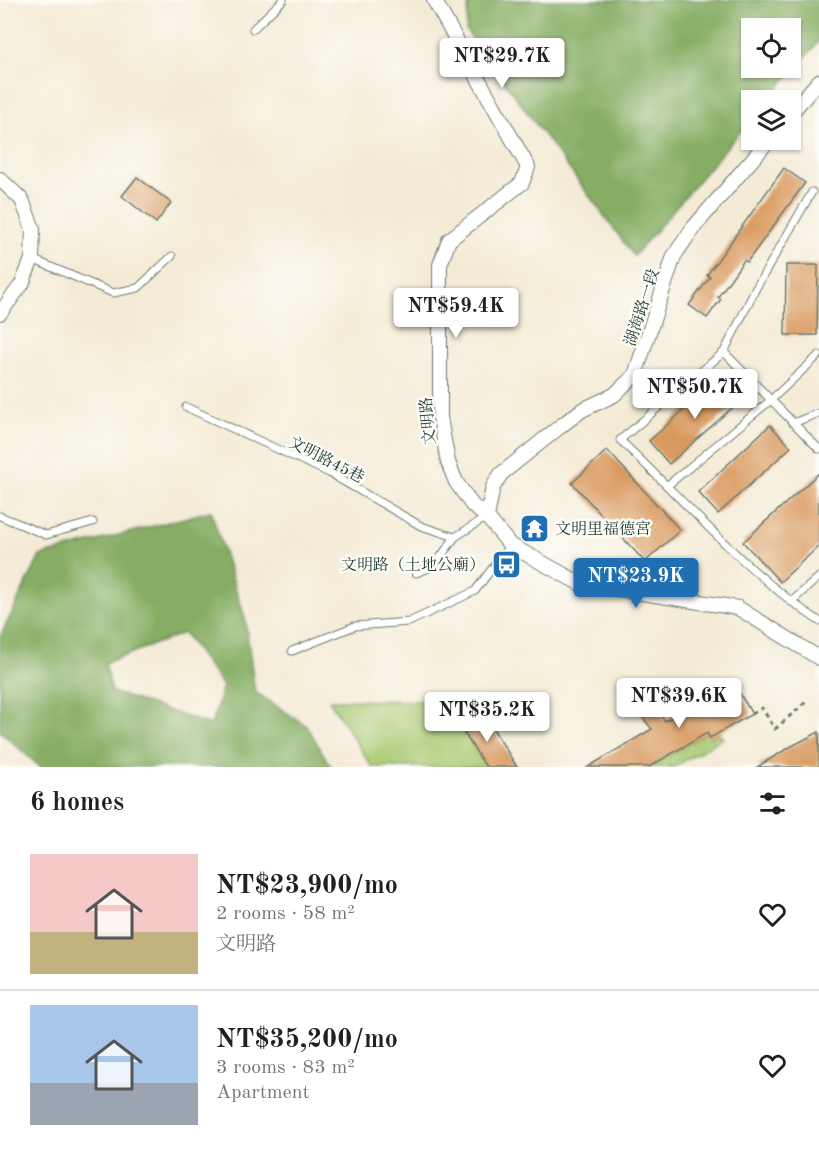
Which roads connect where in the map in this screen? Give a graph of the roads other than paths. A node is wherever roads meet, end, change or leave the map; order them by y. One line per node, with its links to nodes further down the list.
1 (283, 0): 3 (lane)
2 (434, 0): 21 (street, 文明路)
3 (253, 29)
4 (819, 81): 5 (street)
5 (801, 101)
6 (760, 150): 21 (street, 湖海路一段)
7 (0, 179): 10 (street)
8 (812, 192): 12 (lane)
9 (172, 256): 10 (lane)
10 (32, 259): 11 (street)
11 (0, 313)
12 (724, 352): 14 (lane); 19 (lane)
13 (819, 355): 14 (lane)
14 (771, 400): 17 (lane); 19 (lane)
15 (186, 407): 23 (lane, 文明路45巷)
16 (819, 413): 17 (lane)
17 (793, 423): 18 (lane)
18 (819, 449)
19 (668, 485): 27 (lane)
20 (0, 516): 22 (lane)
21 (487, 517): 23 (lane); 24 (street, 文明路)
22 (93, 522)
23 (455, 537): 25 (lane)
24 (510, 546): 29 (lane); 30 (street, 文明路)
25 (416, 573)
26 (819, 577): 27 (lane)
27 (791, 602): 28 (lane)
28 (819, 621)
29 (292, 651)
30 (819, 658)

